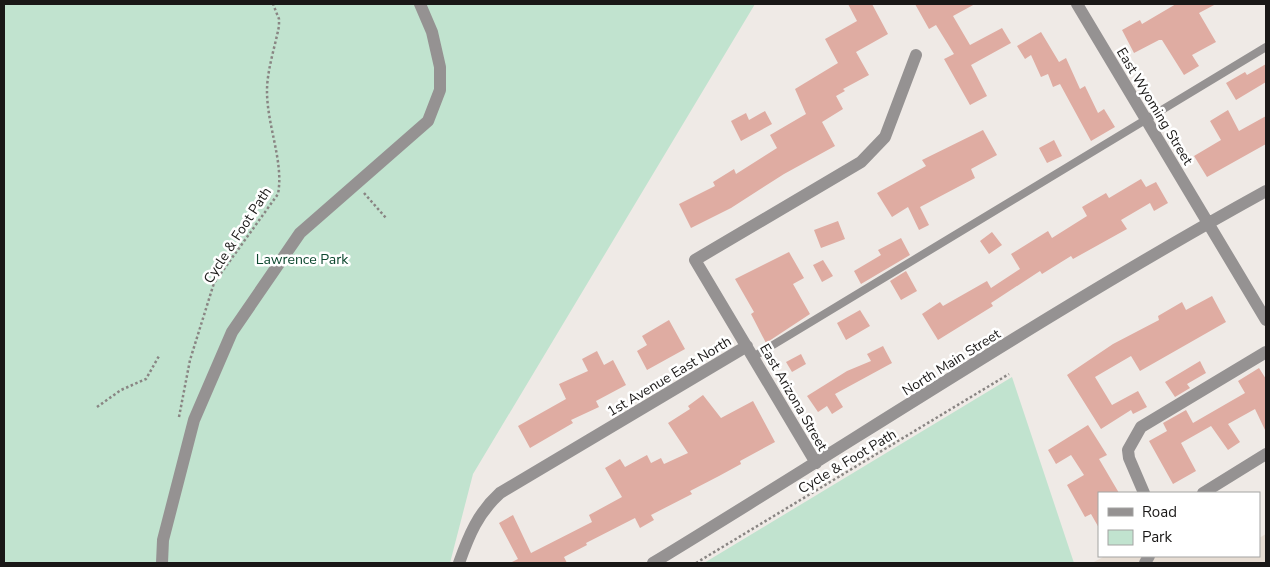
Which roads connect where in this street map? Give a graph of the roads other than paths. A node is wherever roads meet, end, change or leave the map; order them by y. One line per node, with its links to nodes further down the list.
1 (420, 4): 15 (street)
2 (1083, 6): 5 (street, East Wyoming Street)
3 (1266, 47): 5 (lane)
4 (916, 55): 9 (street, 1st Avenue East North)
5 (1146, 120): 7 (street, East Wyoming Street); 9 (lane)
6 (1266, 191): 7 (street, North Main Street)
7 (1208, 223): 8 (street, East Wyoming Street); 12 (street, North Main Street)
8 (1266, 320)
9 (750, 352): 12 (street, East Arizona Street); 16 (street, 1st Avenue East North)
10 (1266, 352): 13 (street)
11 (1266, 454): 14 (street)
12 (816, 463): 17 (street, North Main Street)
13 (1144, 492)
14 (1207, 492)
15 (162, 563)
16 (460, 563)
17 (653, 563)

